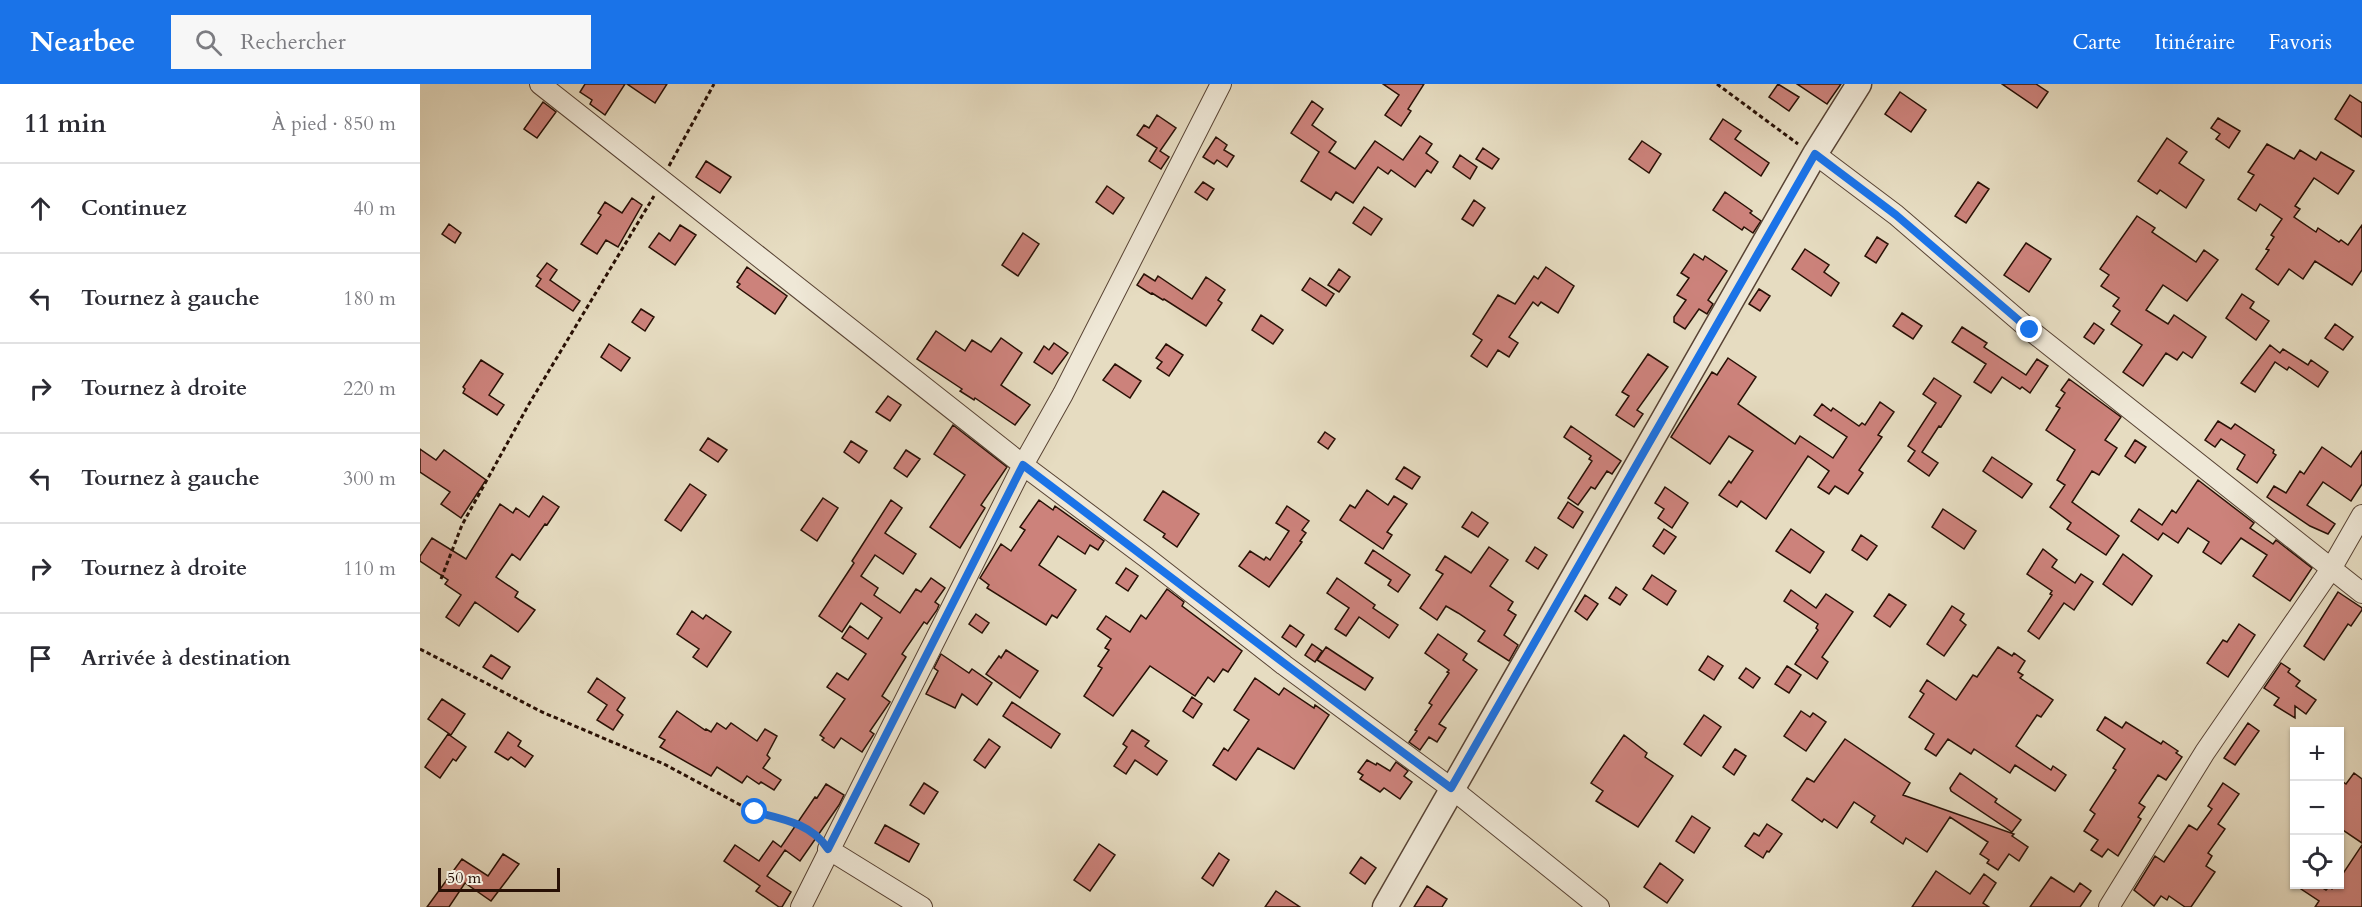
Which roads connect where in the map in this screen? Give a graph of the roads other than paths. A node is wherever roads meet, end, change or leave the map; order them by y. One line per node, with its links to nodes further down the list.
1 (540, 84): 5 (street)
2 (1221, 84): 5 (street)
3 (1859, 84): 4 (street)
4 (1815, 154): 7 (street); 9 (street)
5 (1023, 465): 9 (street); 10 (street)
6 (2362, 515): 7 (street)
7 (2331, 569): 8 (street); 15 (street)
8 (2362, 593)
9 (1451, 788): 13 (street); 14 (street)
10 (828, 849): 11 (street); 12 (street)
11 (801, 907)
12 (922, 907)
13 (1385, 907)
14 (1599, 907)
15 (2109, 907)

